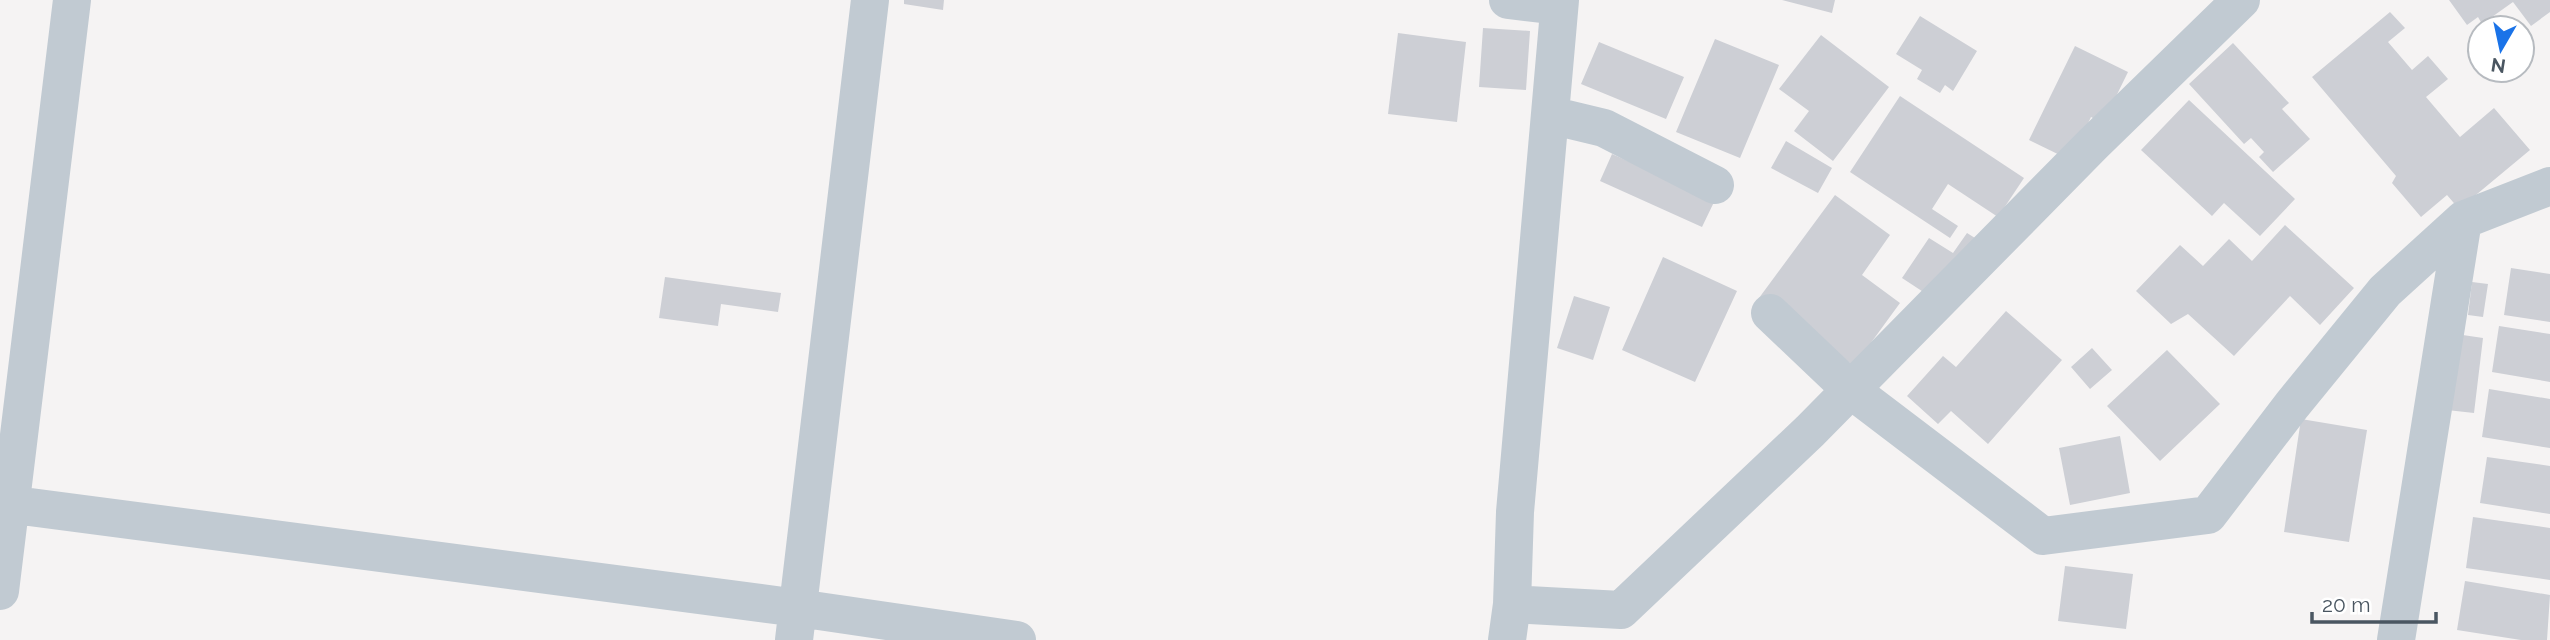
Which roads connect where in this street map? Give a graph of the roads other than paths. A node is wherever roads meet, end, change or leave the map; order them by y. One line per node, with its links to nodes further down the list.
1 (72, 0): 12 (street)
2 (870, 0): 15 (street)
3 (1508, 0): 4 (street)
4 (1560, 3): 6 (street)
5 (2220, 6): 11 (street)
6 (1550, 115): 7 (street); 14 (street)
7 (1715, 186)
8 (2550, 186): 9 (street)
9 (2463, 220): 11 (street); 17 (street)
10 (1770, 313): 11 (street)
11 (1851, 390): 14 (street)
12 (6, 504): 13 (street); 15 (street)
13 (0, 591)
14 (1509, 622)
15 (796, 624): 16 (street)
16 (1017, 640)
17 (2396, 640)

